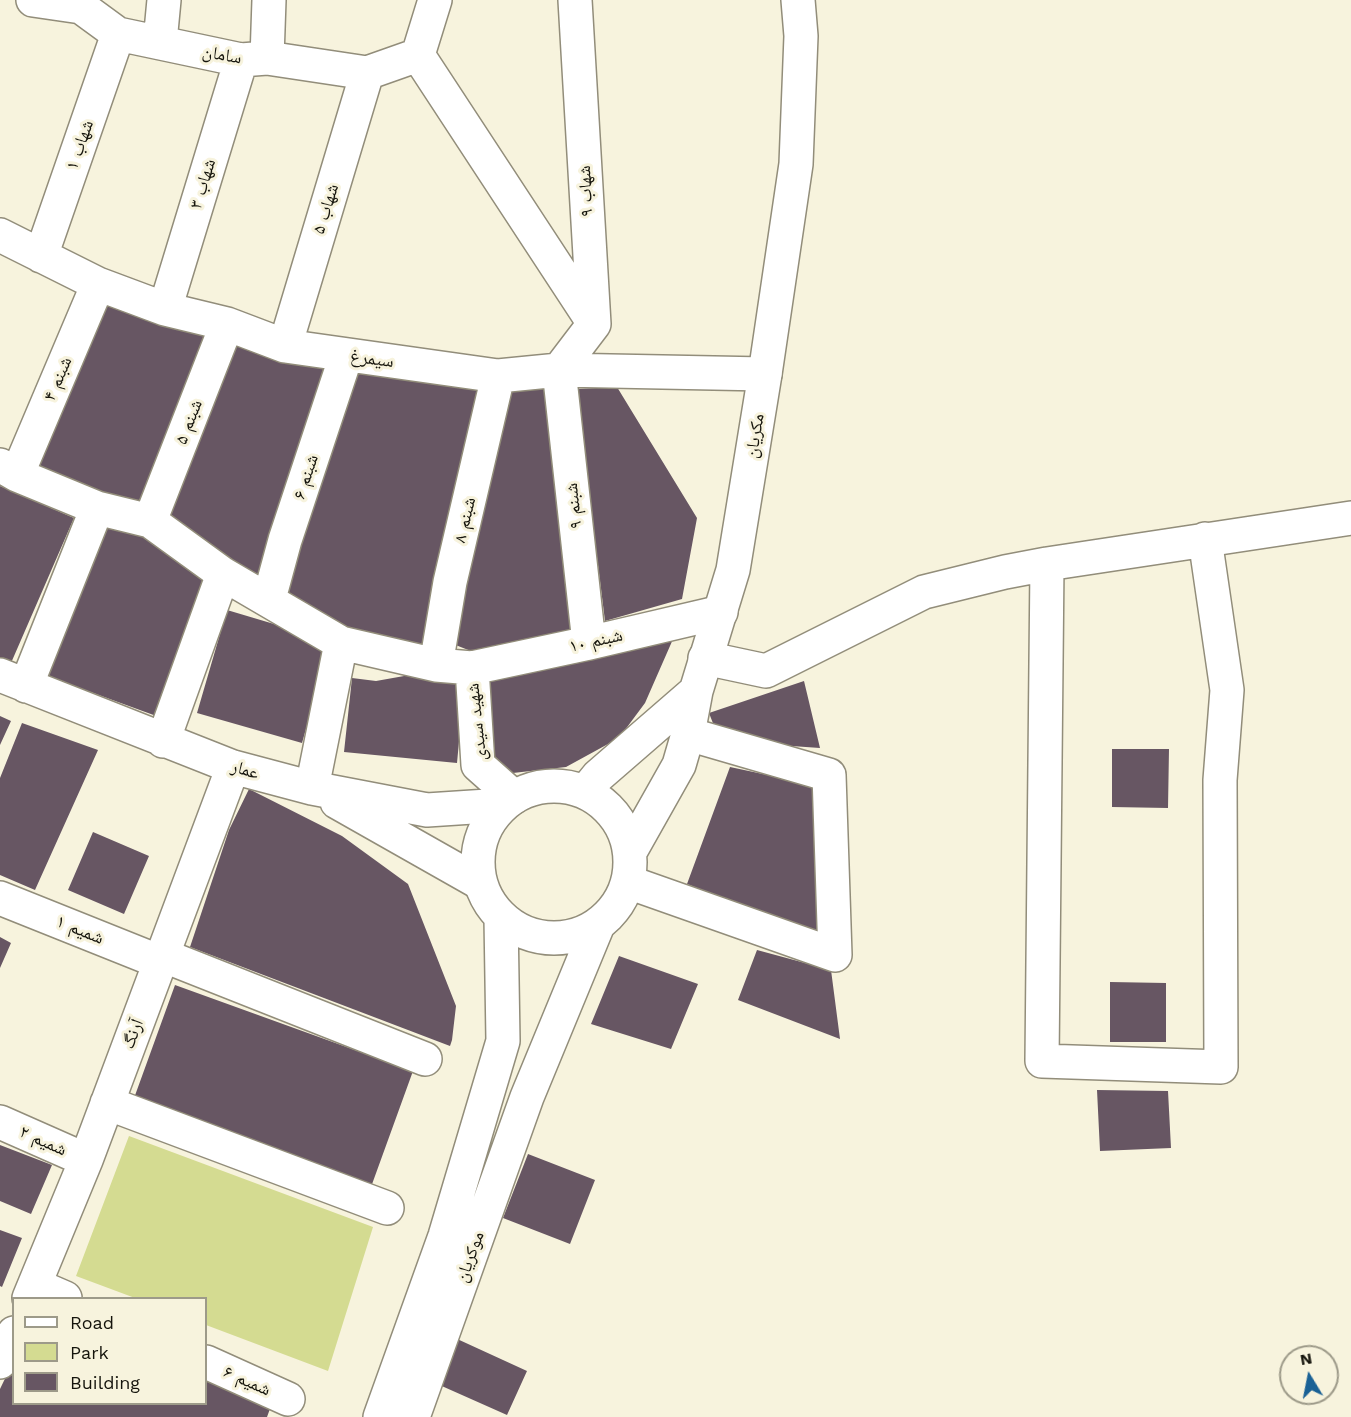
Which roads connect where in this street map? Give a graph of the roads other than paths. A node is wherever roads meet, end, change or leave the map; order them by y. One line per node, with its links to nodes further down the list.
1 (33, 0): 7 (street, سامان)
2 (165, 0): 9 (street)
3 (268, 0): 11 (street, شهاب ۳)
4 (436, 0): 10 (street)
5 (575, 0): 18 (street, شهاب ۹)
6 (798, 0): 22 (street, مکریان)
7 (81, 4): 8 (street, سامان)
8 (118, 34): 9 (street, سامان); 14 (street, شهاب ۱)
9 (160, 42): 11 (street, سامان)
10 (418, 55): 12 (street, سامان); 18 (street)
11 (254, 59): 12 (street, سامان); 16 (street, شهاب ۳)
12 (368, 73): 19 (street, شهاب ۵)
13 (0, 235): 14 (street, سیمرغ)
14 (41, 256): 15 (street, سیمرغ)
15 (98, 284): 16 (street, سیمرغ); 24 (street, شبنم ۴)
16 (165, 309): 17 (street, سیمرغ)
17 (227, 324): 19 (street, سیمرغ); 27 (street, شبنم ۵)
18 (594, 324): 21 (street)
19 (285, 346): 20 (street, سیمرغ)
20 (346, 356): 23 (street, سیمرغ); 31 (street, شبنم ۶)
21 (559, 370): 22 (street, سیمرغ); 23 (street, سیمرغ); 34 (street, شبنم ۹)
22 (765, 374): 32 (street, مکریان)
23 (498, 376): 36 (street, شبنم ۸)
24 (9, 470): 25 (street)
25 (98, 508): 27 (street); 38 (street)
26 (1351, 518): 28 (street)
27 (150, 521): 30 (street, شبنم ۱۰)
28 (1205, 539): 29 (street); 29 (street)
29 (1047, 564): 35 (street)
30 (222, 574): 31 (street, شبنم ۱۰); 41 (street)
31 (269, 599): 33 (street, شبنم ۱۰)
32 (721, 612): 34 (street, شبنم ۱۰); 35 (street, مکریان)
33 (341, 643): 36 (street, شبنم ۱۰); 43 (street)
34 (589, 643): 37 (street, شبنم ۱۰)
35 (705, 658): 39 (street, مکریان)
36 (436, 664): 37 (street, شبنم ۱۰)
37 (472, 668): 45 (street, شهید سیدی)
38 (13, 681): 41 (street, عمار)
39 (696, 691): 40 (street, مکریان); 44 (street)
40 (688, 734): 46 (street, مکریان); 46 (street)
41 (163, 741): 42 (street, عمار)
42 (232, 767): 43 (street, عمار); 51 (street, آرنگ)
43 (312, 788): 45 (street, عمار); 47 (street)
44 (585, 792): 45 (street); 46 (street)
45 (508, 801): 47 (street)
46 (629, 867): 50 (street)
47 (480, 883): 49 (street)
48 (0, 898): 51 (street, شمیم ۱)
49 (501, 918): 50 (street); 63 (street)
50 (598, 925): 64 (street, موکریان)
51 (161, 959): 52 (street, شمیم ۱); 53 (street, آرنگ)
52 (425, 1059)
53 (107, 1103): 55 (street, آرنگ); 56 (street)
54 (0, 1122): 55 (street, شمیم ۲)
55 (86, 1160): 57 (street, آرنگ)
56 (387, 1208)
57 (32, 1292): 58 (street)
58 (56, 1297)
59 (12, 1337): 60 (street)
60 (0, 1362)
61 (207, 1362): 62 (street, شمیم ۶)
62 (288, 1400)
63 (380, 1417)
64 (413, 1417)

